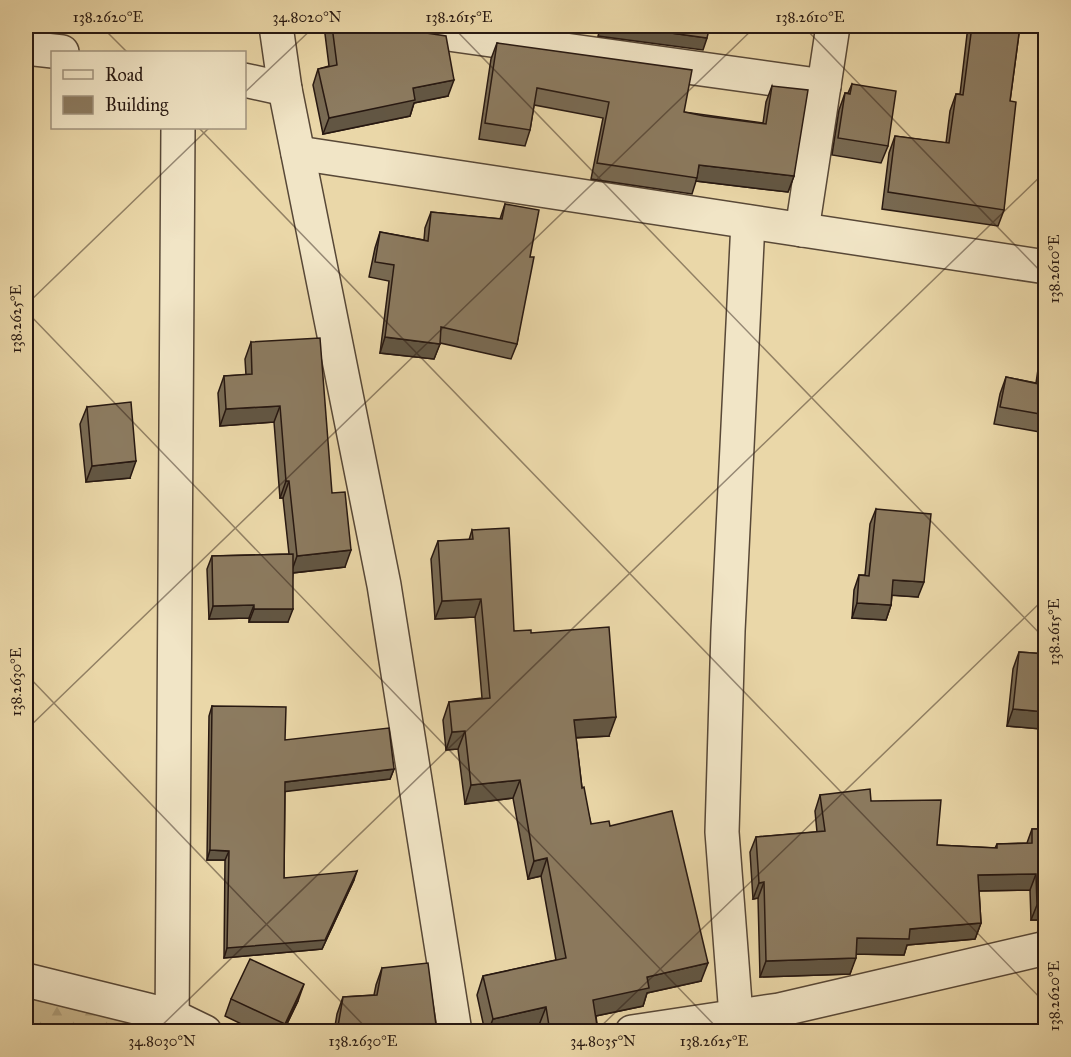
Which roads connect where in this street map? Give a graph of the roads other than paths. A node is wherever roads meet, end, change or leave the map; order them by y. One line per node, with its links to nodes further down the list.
1 (276, 26): 8 (street)
2 (391, 26): 7 (street)
3 (832, 26): 7 (street)
4 (26, 48): 5 (street)
5 (53, 51)
6 (246, 80): 8 (street)
7 (824, 86): 12 (street)
8 (285, 88): 10 (street)
9 (178, 129): 17 (street)
10 (298, 153): 11 (street); 19 (street)
11 (748, 222): 12 (street); 16 (street)
12 (802, 230): 13 (street)
13 (1046, 267)
14 (1046, 948): 16 (street)
15 (26, 980): 17 (street)
16 (736, 1016): 20 (street)
17 (172, 1024): 18 (street)
18 (205, 1032)
19 (455, 1032)
20 (632, 1032)

